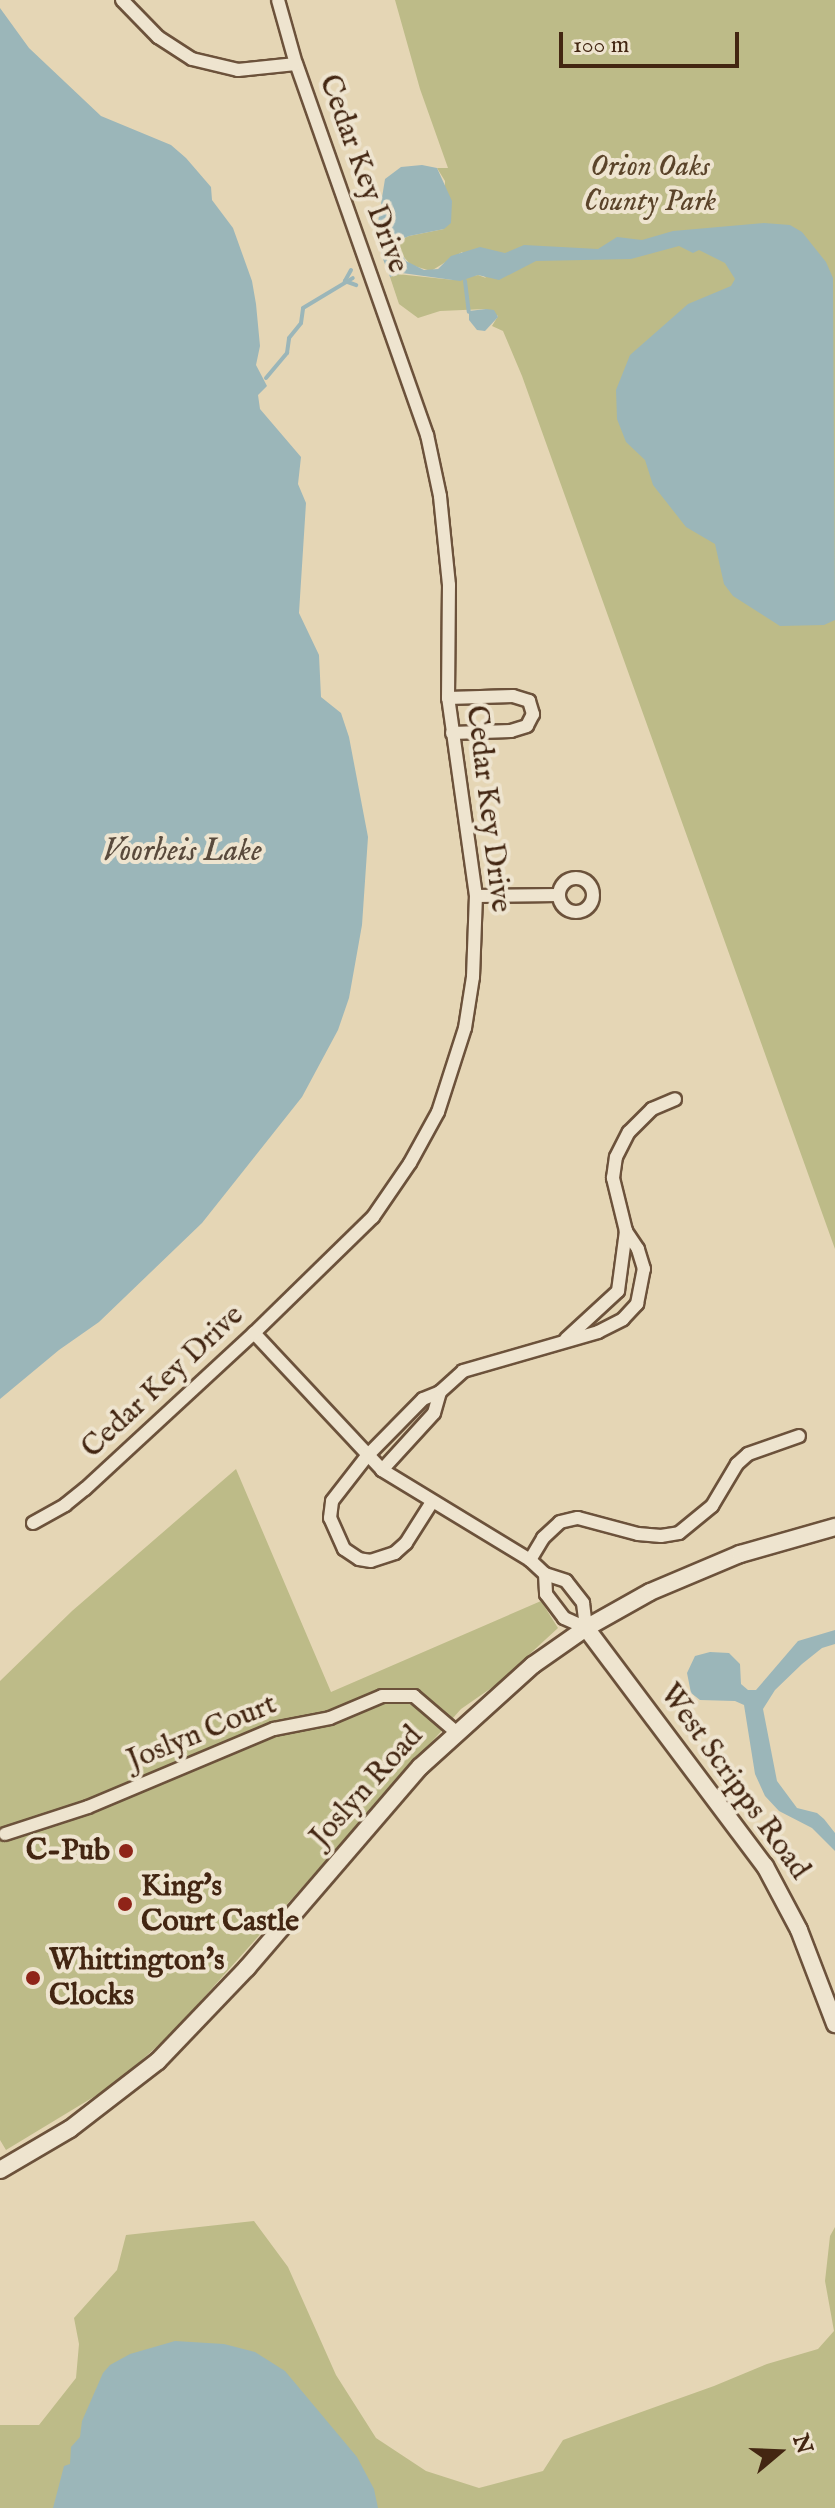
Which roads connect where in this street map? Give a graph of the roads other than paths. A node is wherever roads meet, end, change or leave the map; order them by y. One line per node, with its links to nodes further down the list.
1 (122, 0): 3 (street)
2 (278, 0): 3 (street, Cedar Key Drive)
3 (296, 64): 4 (street, Cedar Key Drive)
4 (448, 698): 5 (street, Cedar Key Drive); 5 (street)
5 (452, 733): 7 (street, Cedar Key Drive)
6 (558, 895): 7 (street)
7 (476, 896): 10 (street, Cedar Key Drive)
8 (675, 1099): 9 (street)
9 (626, 1231): 11 (street); 11 (street)
10 (254, 1333): 14 (street, West Scripps Road); 17 (street, Cedar Key Drive)
11 (564, 1342): 12 (street)
12 (440, 1392): 14 (street); 15 (street)
13 (799, 1436): 19 (street)
14 (367, 1456): 15 (street, West Scripps Road); 16 (street)
15 (382, 1470): 16 (street, West Scripps Road)
16 (432, 1502): 19 (street, West Scripps Road)
17 (33, 1523)
18 (835, 1527): 21 (street, Joslyn Road)
19 (530, 1560): 20 (street, West Scripps Road)
20 (545, 1574): 21 (street, West Scripps Road); 21 (street, West Scripps Road)
21 (586, 1628): 22 (street, Joslyn Road); 24 (street, West Scripps Road)
22 (456, 1732): 23 (street, Joslyn Court); 25 (street, Joslyn Road)
23 (5, 1834)
24 (835, 2024)
25 (0, 2170)

